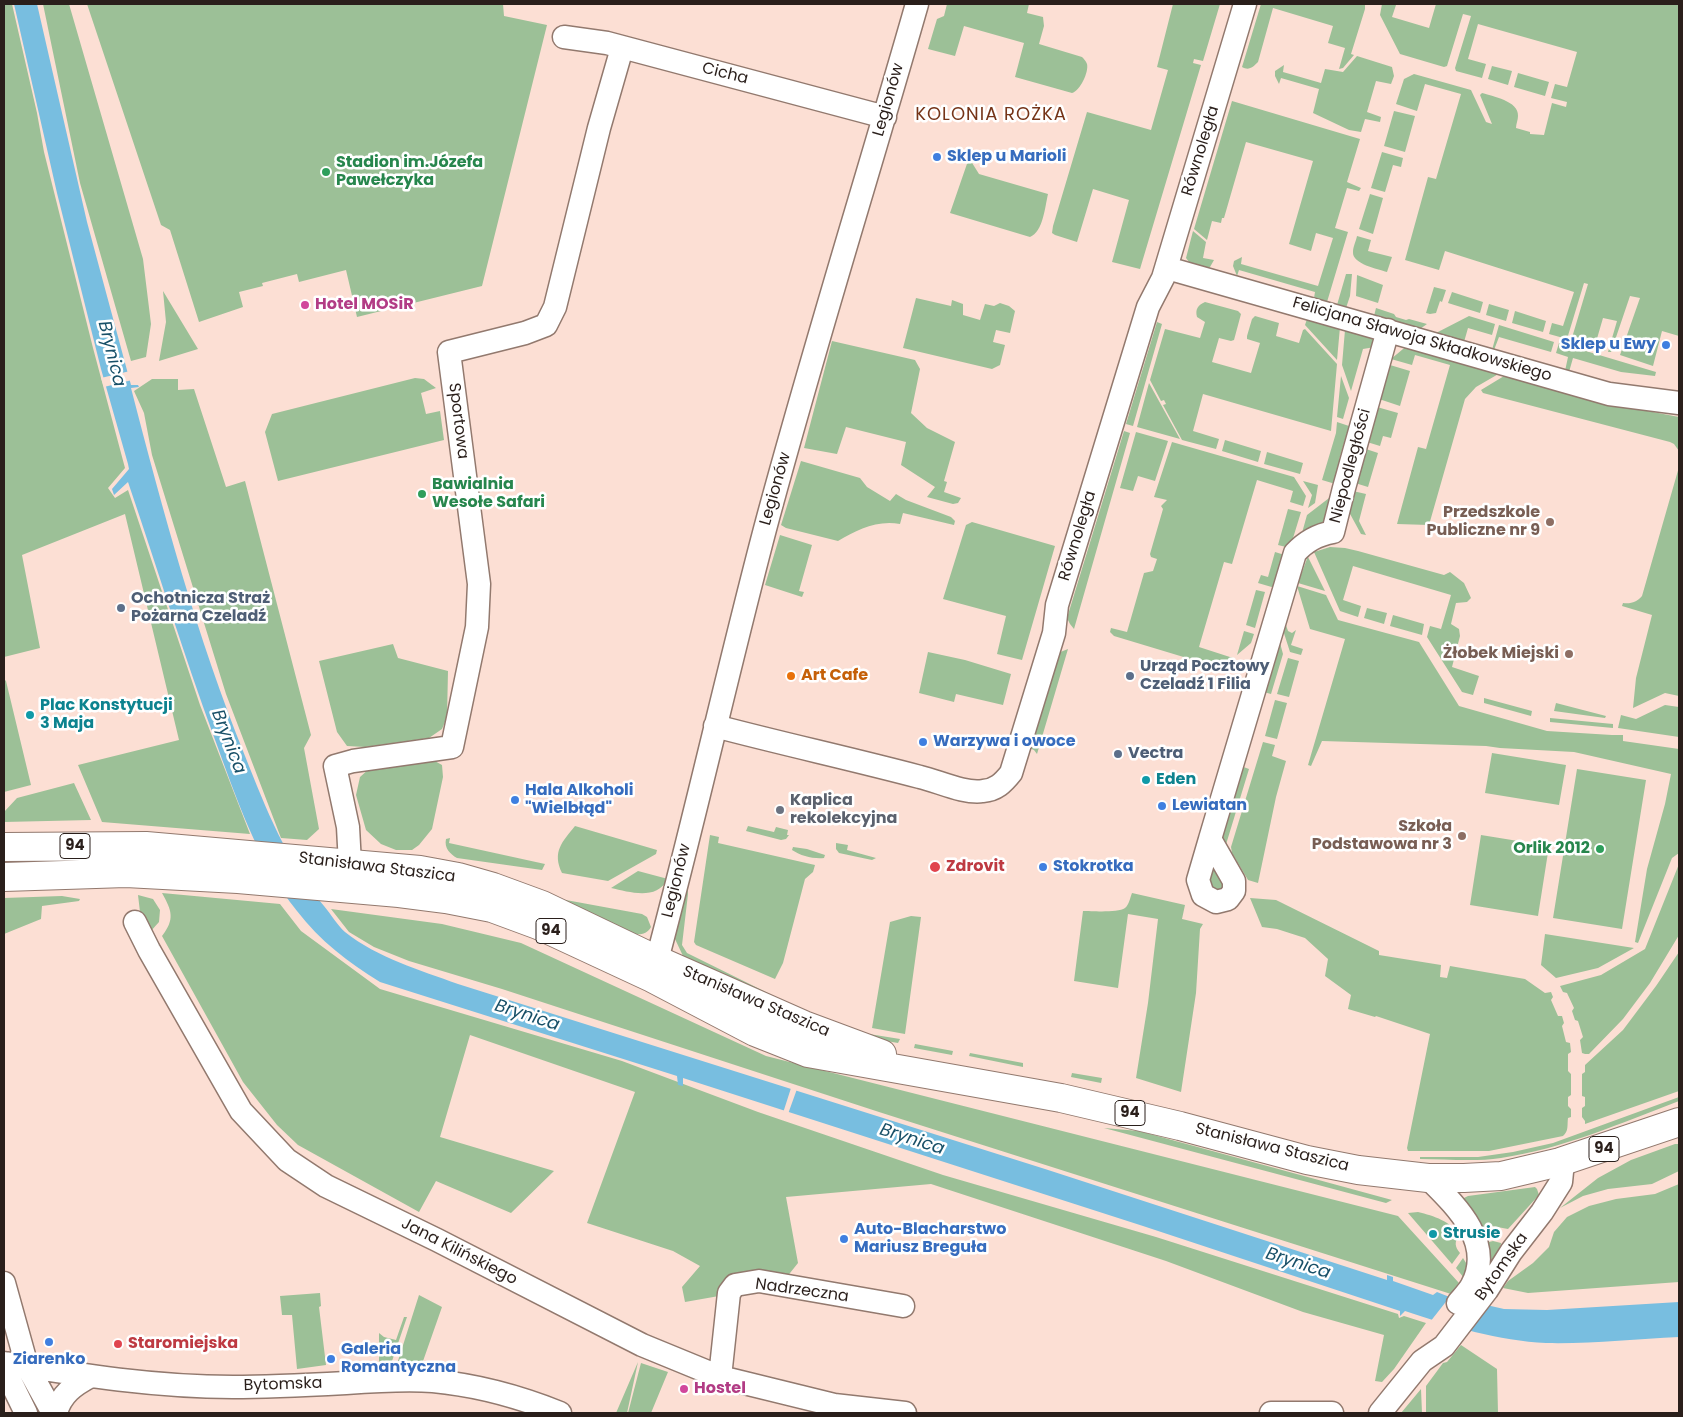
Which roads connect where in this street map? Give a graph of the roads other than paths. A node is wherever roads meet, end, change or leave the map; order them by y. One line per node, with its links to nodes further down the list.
1 (917, 4): 5 (street, Legionów)
2 (1245, 4): 6 (street, Równoległa)
3 (564, 37): 4 (street, Cicha)
4 (622, 48): 5 (street, Cicha); 12 (street, Sportowa)
5 (885, 117): 9 (street, Legionów)
6 (1166, 268): 7 (street, Felicjana Sławoja Składkowskiego); 9 (street, Równoległa)
7 (1388, 330): 8 (street, Felicjana Sławoja Składkowskiego); 10 (street, Niepodległości)
8 (1679, 403)
9 (715, 726): 15 (street, Legionów)
10 (1210, 839)
11 (4, 847): 12 (main road, Stanisława Staszica / 94)
12 (350, 864): 15 (main road, Stanisława Staszica / 94)
13 (4, 876): 15 (main road, Stanisława Staszica / 94)
14 (135, 922): 26 (street, Jana Kilińskiego)
15 (654, 969): 18 (main road, Stanisława Staszica / 94)
16 (1679, 1122): 17 (main road, Stanisława Staszica / 94)
17 (1560, 1162): 18 (main road, Stanisława Staszica / 94); 20 (street, Bytomska)
18 (1428, 1178): 20 (street, Bytomska)
19 (4, 1283): 23 (street)
20 (1478, 1289): 34 (street, Bytomska)
21 (903, 1306): 26 (street, Nadrzeczna)
22 (4, 1363): 23 (street, Bytomska)
23 (26, 1366): 25 (street, Bytomska); 29 (street)
24 (4, 1368): 28 (street)
25 (91, 1376): 27 (street, Bytomska); 29 (street)
26 (720, 1377): 31 (street, Jana Kilińskiego)
27 (504, 1404): 30 (street, Bytomska)
28 (26, 1413)
29 (54, 1413)
30 (560, 1413)
31 (905, 1413)
32 (1271, 1413): 33 (street)
33 (1332, 1413)
34 (1380, 1413)

